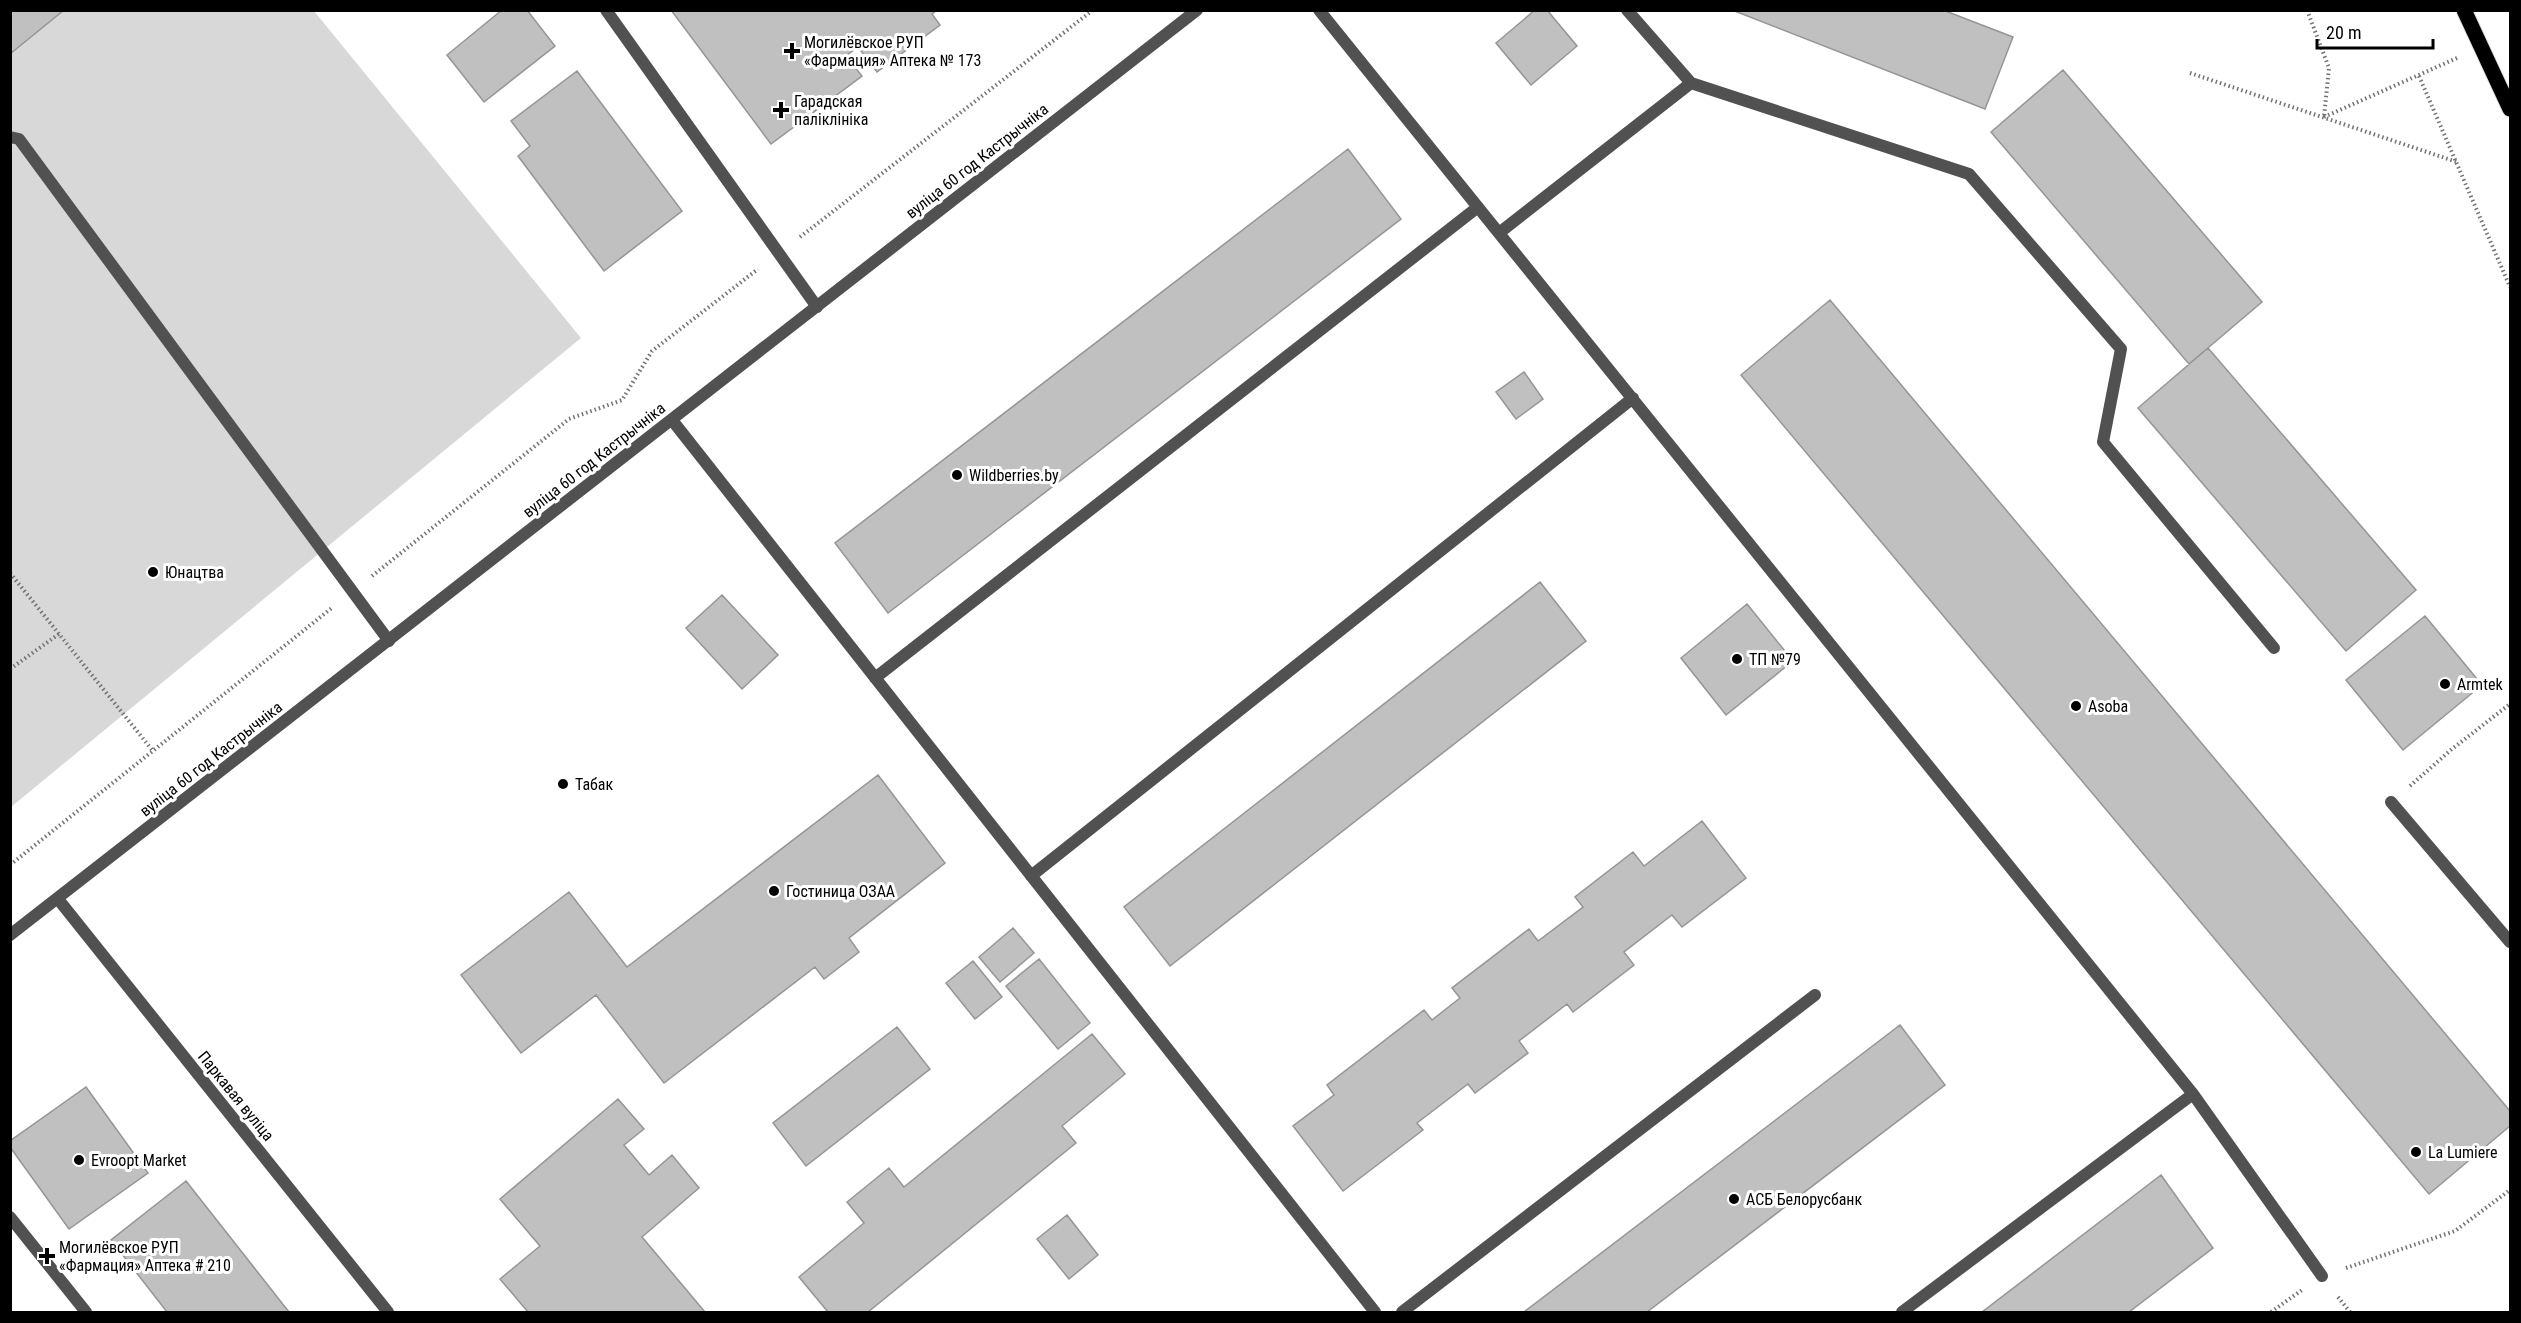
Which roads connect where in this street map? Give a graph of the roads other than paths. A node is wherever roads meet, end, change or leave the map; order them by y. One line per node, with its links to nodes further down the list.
1 (606, 10): 11 (street)
2 (1197, 10): 11 (street, вуліца 60 год Кастрычніка)
3 (1319, 10): 9 (street)
4 (1627, 10): 6 (street)
5 (2464, 10): 7 (main road)
6 (1691, 83): 10 (street); 15 (street)
7 (2511, 109)
8 (10, 137): 14 (street)
9 (1478, 207): 10 (street); 16 (street)
10 (1499, 233): 12 (street)
11 (817, 307): 13 (street, вуліца 60 год Кастрычніка)
12 (1633, 398): 18 (street); 23 (street)
13 (672, 420): 14 (street, вуліца 60 год Кастрычніка); 16 (street)
14 (389, 641): 19 (street, вуліца 60 год Кастрычніка)
15 (2274, 648)
16 (874, 678): 18 (street)
17 (2391, 802): 21 (street)
18 (1030, 876): 28 (street)
19 (58, 899): 20 (street, вуліца 60 год Кастрычніка); 27 (street, Паркавая вуліца)
20 (10, 935)
21 (2511, 942)
22 (1815, 995): 29 (street)
23 (2193, 1094): 25 (street); 30 (street)
24 (10, 1217): 26 (street)
25 (2322, 1275)
26 (86, 1312)
27 (388, 1312)
28 (1375, 1312)
29 (1402, 1312)
30 (1902, 1312)

